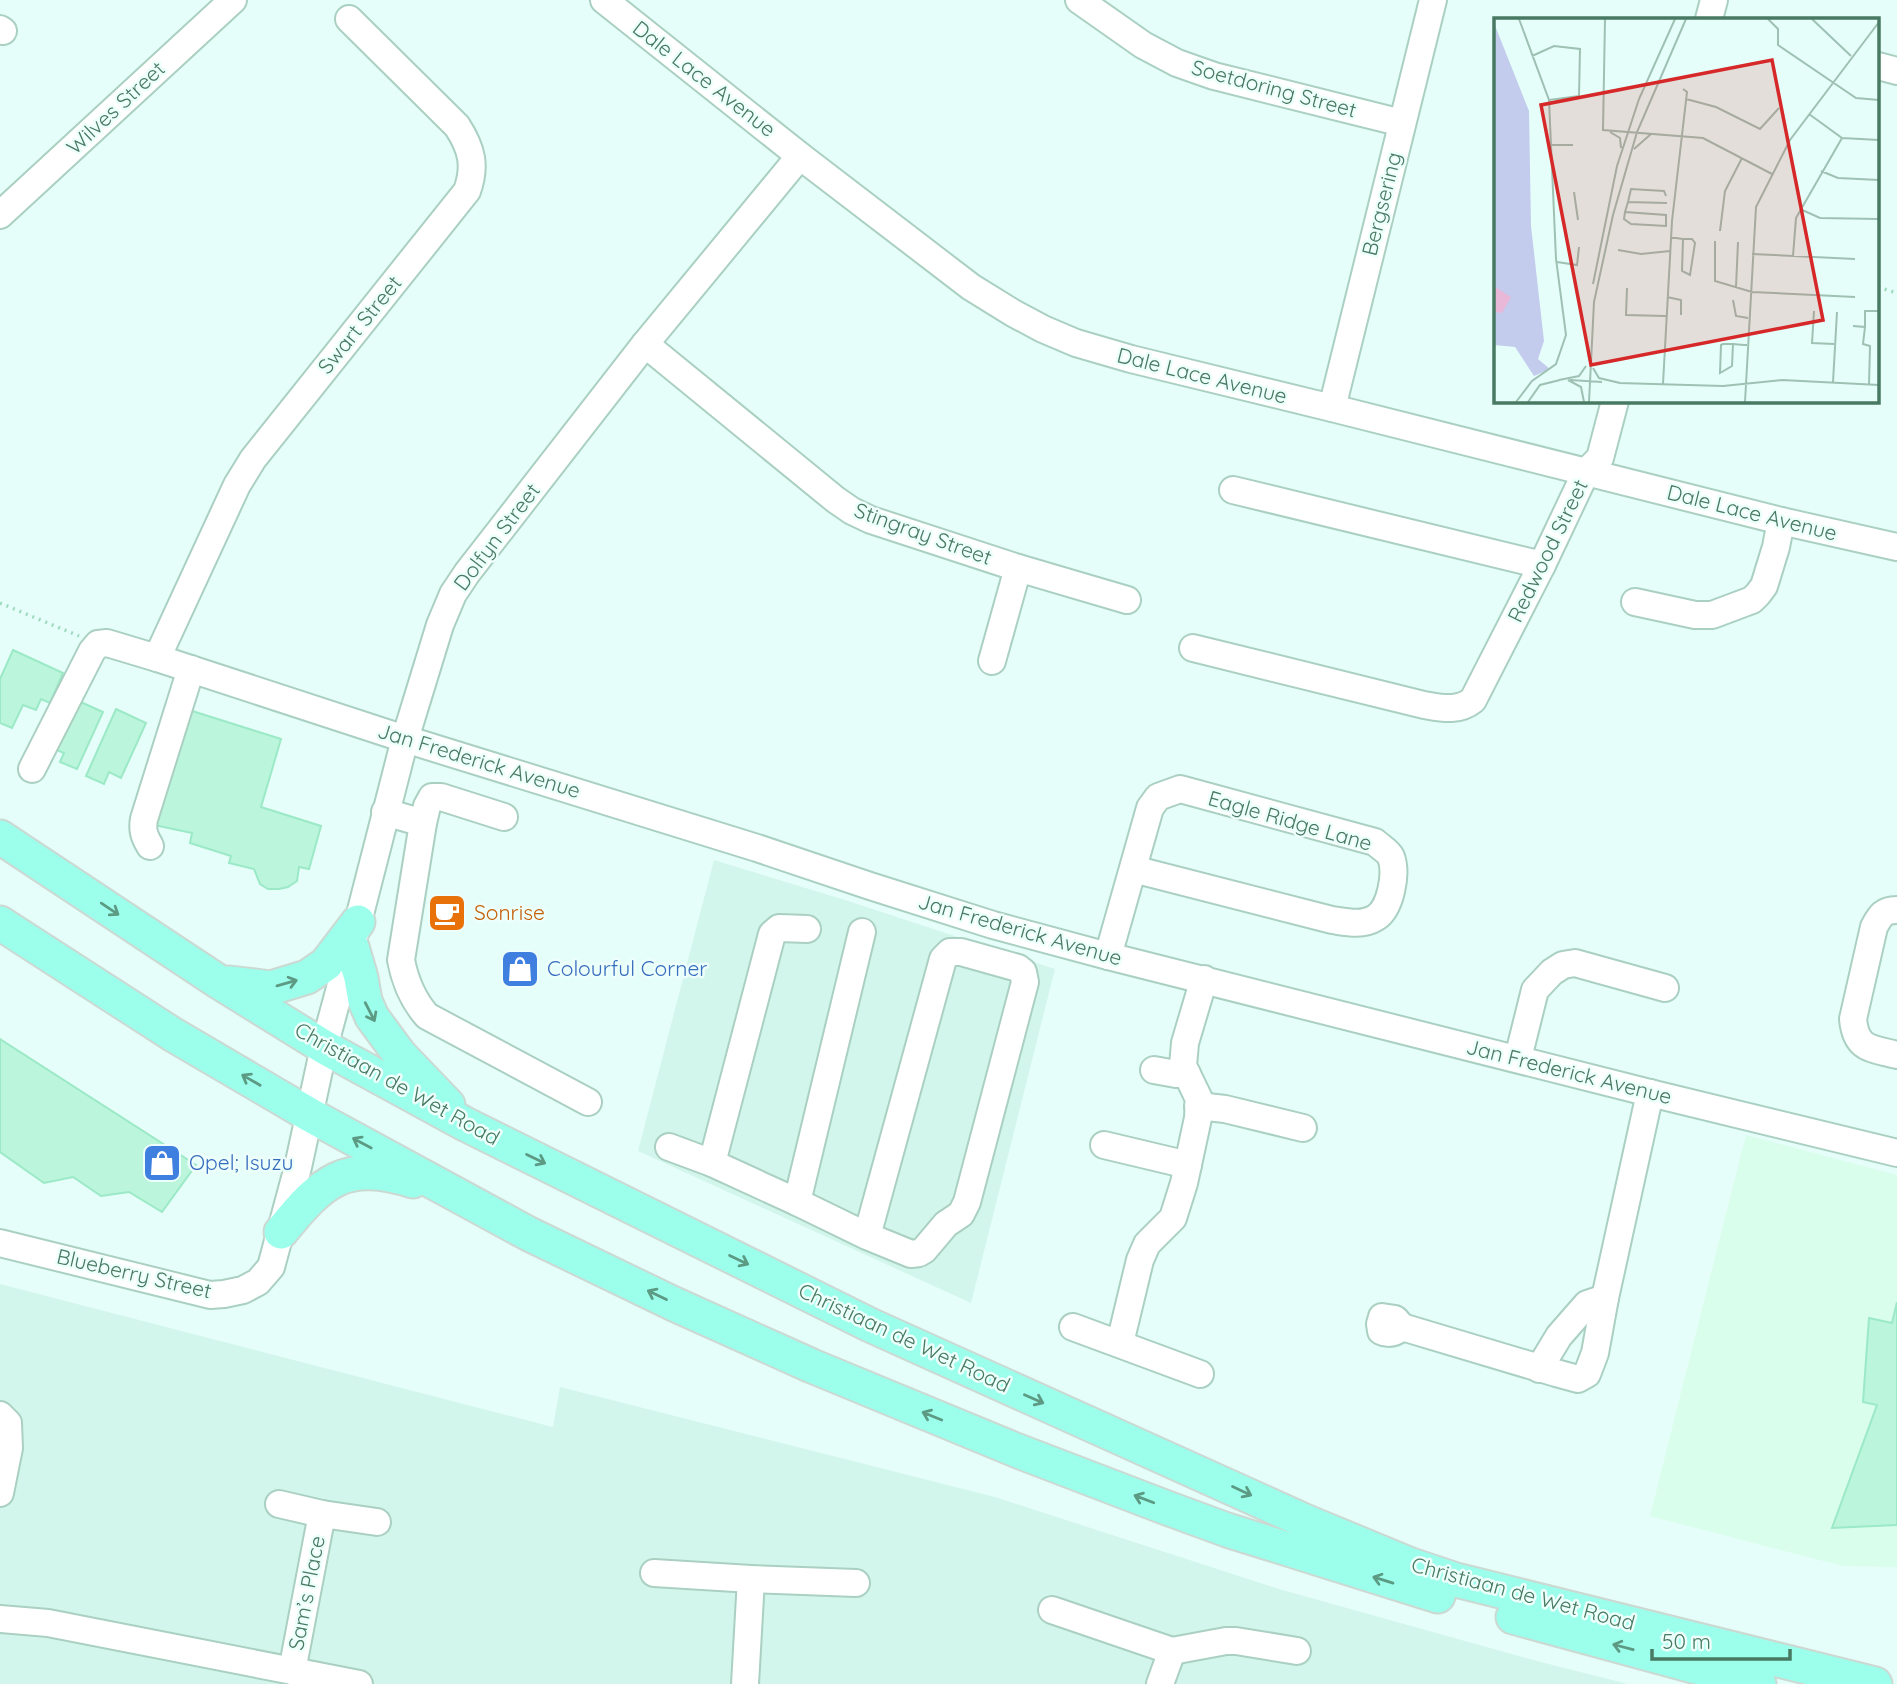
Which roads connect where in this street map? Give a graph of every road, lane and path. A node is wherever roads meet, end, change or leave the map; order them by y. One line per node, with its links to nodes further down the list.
1 (233, 0): 12 (street, Wilves Street)
2 (604, 0): 11 (street, Dale Lace Avenue)
3 (1433, 0): 10 (street, Bergsering)
4 (1714, 0): 6 (street)
5 (1085, 2): 10 (street, Soetdoring Street)
6 (1709, 18)
7 (349, 19): 29 (street, Swart Street)
8 (1880, 67): 9 (street)
9 (1897, 71)
10 (1402, 123): 17 (street, Bergsering)
11 (800, 156): 15 (street, Dolfyn Street); 17 (street, Dale Lace Avenue)
12 (0, 215)
13 (1880, 289): 14 (path)
14 (1897, 293)
15 (645, 344): 23 (street, Stingray Street); 32 (street, Dolfyn Street)
16 (1615, 402): 18 (street, Redwood Street)
17 (1332, 408): 18 (street, Dale Lace Avenue)
18 (1586, 472): 20 (street, Dale Lace Avenue); 22 (street, Redwood Street)
19 (1233, 489): 22 (street)
20 (1782, 521): 21 (street, Dale Lace Avenue); 25 (street)
21 (1897, 547)
22 (1542, 565): 27 (street, Redwood Street)
23 (1018, 568): 24 (street, Stingray Street); 30 (street)
24 (1127, 600)
25 (1634, 602)
26 (0, 603): 28 (path)
27 (1193, 648)
28 (91, 655): 29 (street, Jan Frederick Avenue); 33 (street)
29 (157, 658): 31 (street, Jan Frederick Avenue)
30 (992, 662)
31 (191, 669): 32 (street, Jan Frederick Avenue); 38 (street)
32 (405, 739): 34 (street, Dolfyn Street); 45 (street, Jan Frederick Avenue)
33 (32, 769)
34 (385, 812): 36 (street); 44 (street, Dolfyn Street)
35 (504, 817): 36 (street)
36 (423, 824): 55 (street)
37 (0, 837): 47 (main road, Christiaan de Wet Road, one-way to 47)
38 (150, 846)
39 (1133, 869): 39 (street, Eagle Ridge Lane); 45 (street, Eagle Ridge Lane)
40 (1897, 910): 50 (street)
41 (807, 929): 63 (street)
42 (9, 930): 57 (main road, Christiaan de Wet Road, one-way to 42)
43 (862, 932): 66 (street)
44 (355, 935): 47 (main road, one-way to 44); 49 (street, Dolfyn Street); 58 (main road, one-way to 58)
45 (1108, 956): 46 (street, Jan Frederick Avenue)
46 (1204, 979): 51 (street, Jan Frederick Avenue); 53 (street)
47 (219, 982): 49 (main road, Christiaan de Wet Road)
48 (1665, 988): 51 (street)
49 (324, 1047): 57 (street, Dolfyn Street); 58 (main road, Christiaan de Wet Road)
50 (1897, 1055)
51 (1518, 1059): 54 (street, Jan Frederick Avenue)
52 (1154, 1070): 53 (street)
53 (1187, 1074): 56 (street)
54 (1650, 1093): 62 (street, Jan Frederick Avenue); 70 (street)
55 (588, 1102)
56 (1198, 1105): 59 (street); 64 (street)
57 (310, 1115): 65 (main road, Christiaan de Wet Road, one-way to 57); 67 (street, Blueberry Street)
58 (465, 1124): 88 (main road, Christiaan de Wet Road, one-way to 88)
59 (1303, 1128)
60 (1104, 1145): 64 (street)
61 (669, 1147): 63 (street)
62 (1897, 1153)
63 (712, 1163): 66 (street)
64 (1188, 1165): 73 (street)
65 (462, 1197): 67 (main road); 94 (main road, Christiaan de Wet Road, one-way to 65)
66 (797, 1202): 68 (street)
67 (281, 1232): 69 (street, Blueberry Street)
68 (867, 1236): 68 (street)
69 (0, 1243)
70 (1605, 1298): 74 (street); 74 (street)
71 (1073, 1327): 73 (street)
72 (1402, 1327): 74 (street)
73 (1120, 1343): 75 (street)
74 (1539, 1369)
75 (1200, 1374)
76 (0, 1415): 77 (street)
77 (0, 1493)
78 (279, 1504): 79 (street, Sam’s Place)
79 (322, 1514): 80 (street, Sam’s Place); 89 (street, Sam’s Place)
80 (377, 1522)
81 (654, 1573): 82 (street)
82 (751, 1579): 83 (street); 92 (street)
83 (856, 1583)
84 (1052, 1610): 86 (street)
85 (0, 1619): 89 (street)
86 (1172, 1651): 87 (street); 93 (street)
87 (1297, 1651)
88 (1792, 1663): 90 (main road); 95 (main road, Christiaan de Wet Road)
89 (292, 1671): 91 (street)
90 (1897, 1675)
91 (359, 1684)
92 (745, 1684)
93 (1160, 1684)
94 (1759, 1684)
95 (1875, 1684)

